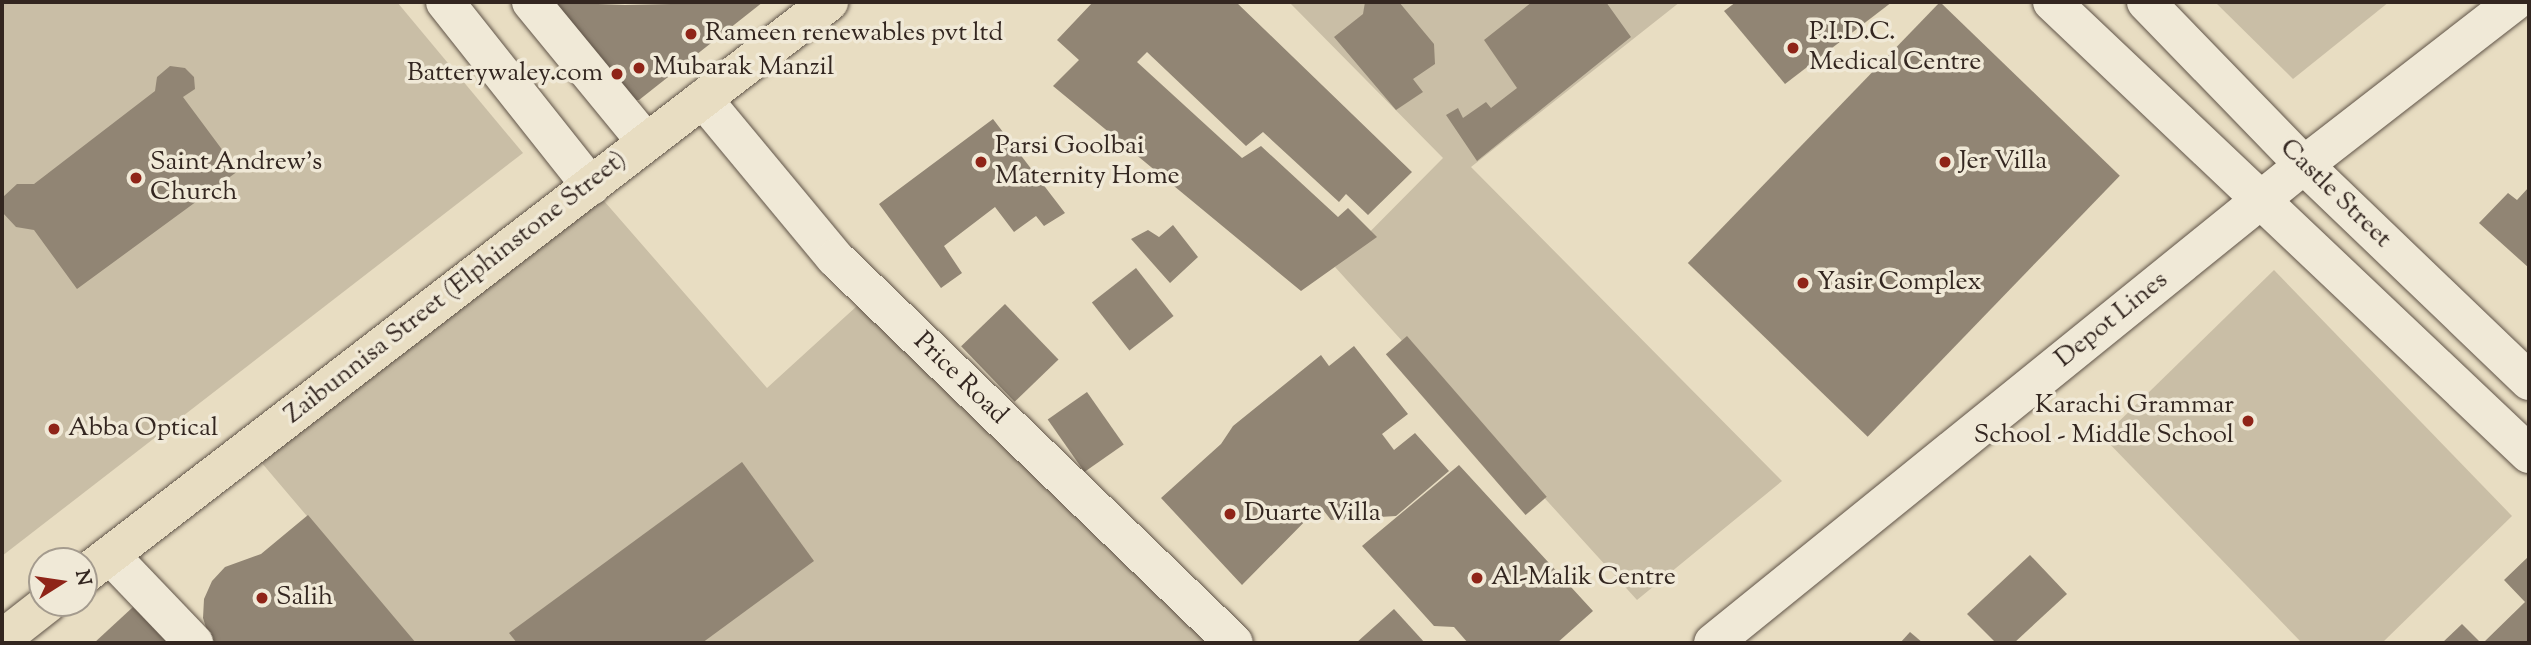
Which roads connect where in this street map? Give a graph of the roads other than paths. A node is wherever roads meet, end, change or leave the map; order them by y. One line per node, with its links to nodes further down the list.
1 (445, 2): 10 (street)
2 (531, 2): 8 (street)
3 (829, 2): 7 (main road, Zaibunnisa Street (Elphinstone Street))
4 (2052, 2): 11 (street)
5 (2146, 2): 9 (street, Castle Street)
6 (2514, 2): 9 (street, Depot Lines)
7 (703, 99): 8 (main road, Zaibunnisa Street (Elphinstone Street)); 19 (street, Price Road)
8 (645, 141): 10 (main road, Zaibunnisa Street (Elphinstone Street))
9 (2304, 165): 11 (street, Depot Lines); 12 (street, Castle Street)
10 (591, 186): 14 (main road, Zaibunnisa Street (Elphinstone Street))
11 (2260, 200): 13 (street); 20 (street, Depot Lines)
12 (2529, 382)
13 (2529, 454)
14 (98, 564)
15 (98, 566): 18 (street)
16 (30, 617): 17 (main road)
17 (2, 639)
18 (194, 643)
19 (1234, 643)
20 (1713, 643)

